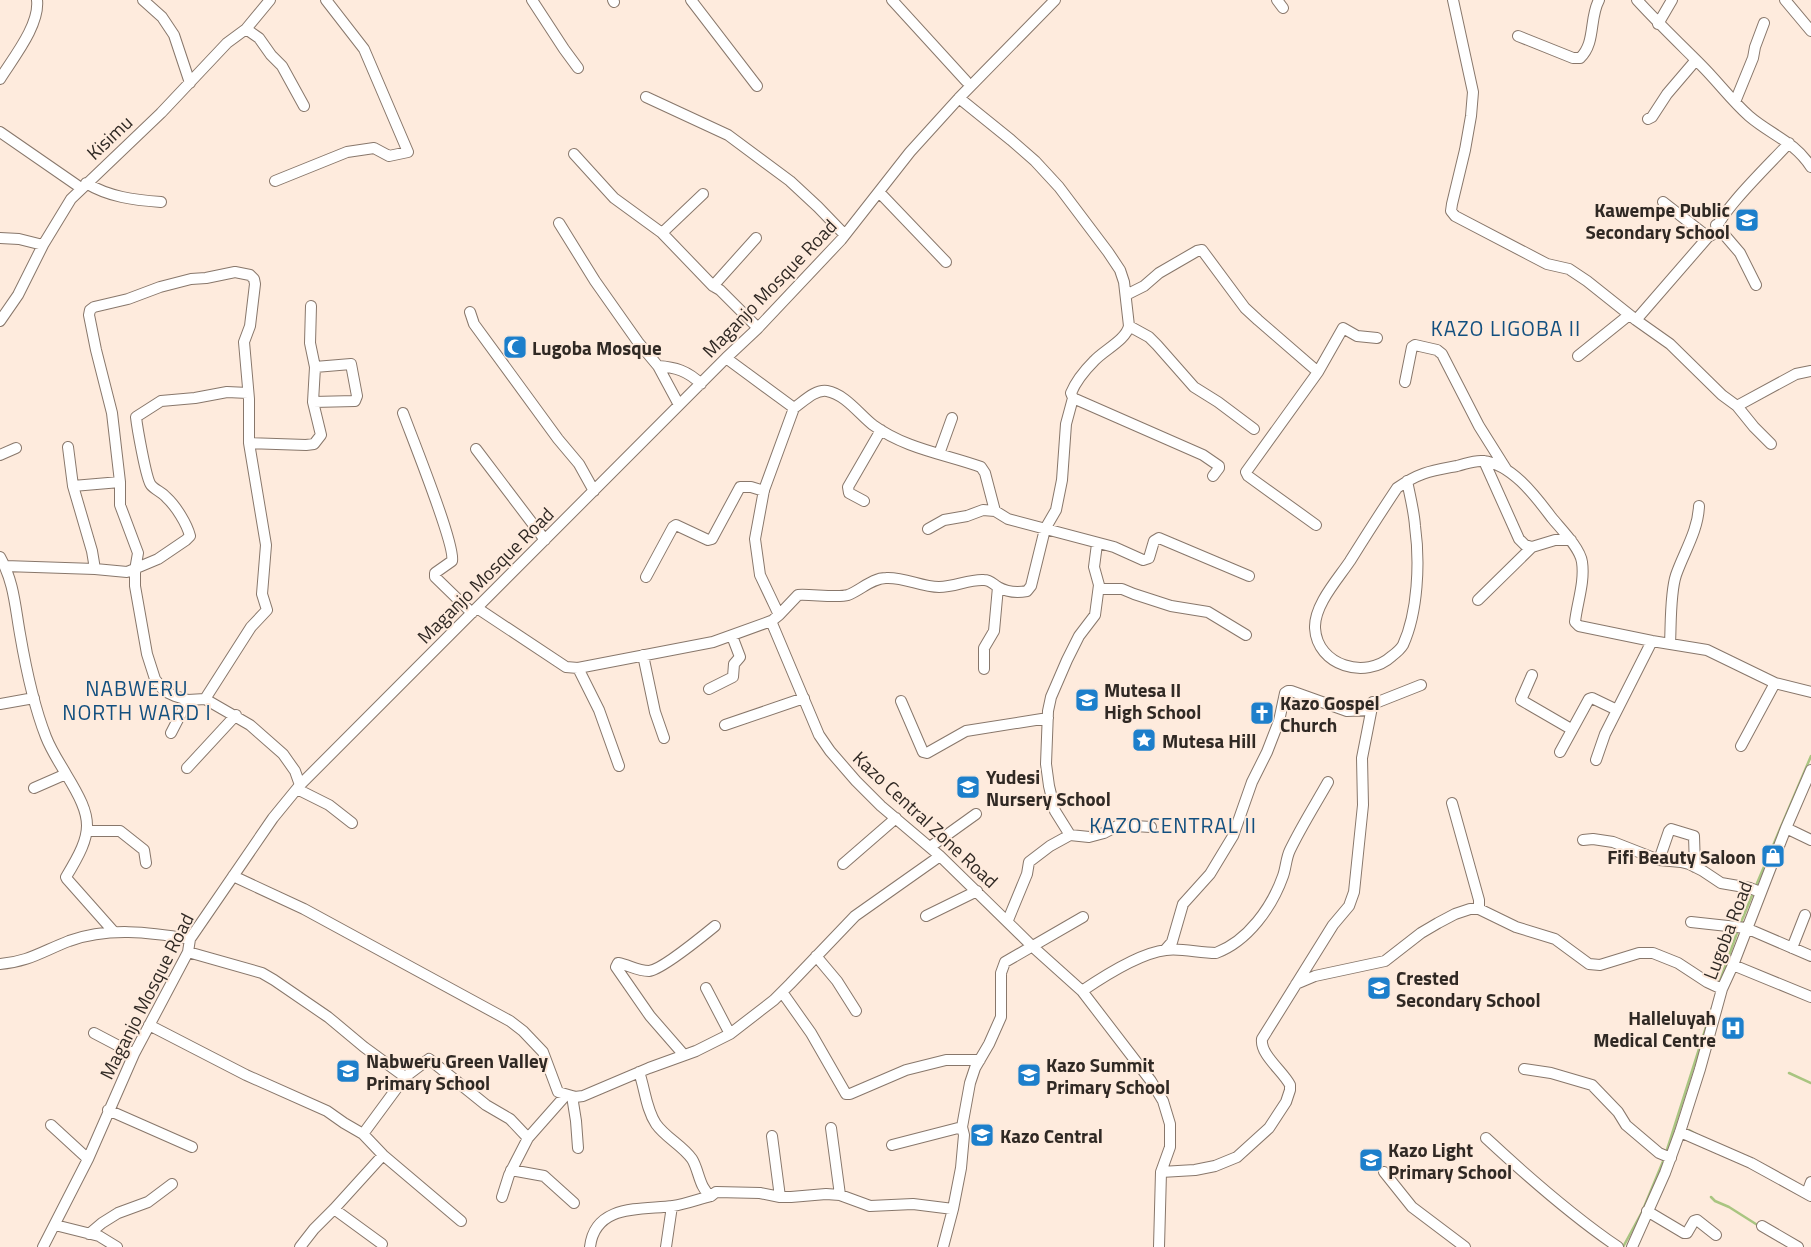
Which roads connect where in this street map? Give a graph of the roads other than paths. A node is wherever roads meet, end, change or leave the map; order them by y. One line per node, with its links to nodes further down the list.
1 (37, 0): 22 (street)
2 (142, 0): 24 (street)
3 (270, 0): 14 (street, Kisimu)
4 (326, 0): 35 (street)
5 (532, 0): 21 (street)
6 (691, 0): 25 (street)
7 (892, 0): 23 (street)
8 (1055, 0): 27 (street, Maganjo Mosque Road)
9 (1453, 0): 55 (street)
10 (1599, 0): 19 (street)
11 (1637, 0): 15 (street)
12 (1672, 0): 15 (street)
13 (1784, 0): 18 (street)
14 (262, 4): 17 (street, Kisimu)
15 (1658, 24): 20 (street)
16 (1764, 24): 28 (street)
17 (246, 29): 24 (street, Kisimu); 29 (street)
18 (1811, 31)
19 (1518, 36)
20 (1696, 60): 28 (street); 30 (street)
21 (578, 68)
22 (0, 79)
23 (966, 81)
24 (190, 83): 36 (street, Kisimu)
25 (757, 86)
26 (646, 97): 44 (street)
27 (959, 98): 37 (street, Maganjo Mosque Road); 52 (street)
28 (1735, 102): 32 (street)
29 (304, 106)
30 (1648, 119)
31 (0, 132): 36 (street)
32 (1789, 143): 34 (street); 42 (street)
33 (574, 154): 43 (street)
34 (1811, 168)
35 (275, 181)
36 (84, 186): 39 (street); 48 (street, Kisimu)
37 (880, 192): 44 (street, Maganjo Mosque Road); 49 (street)
38 (703, 194): 43 (street)
39 (161, 202)
40 (1663, 202): 45 (street)
41 (559, 223): 62 (street)
42 (1716, 225): 45 (street); 50 (street)
43 (662, 234): 51 (street)
44 (845, 235): 58 (street, Maganjo Mosque Road)
45 (1708, 237): 55 (street)
46 (0, 238): 48 (street)
47 (756, 238): 51 (street)
48 (43, 245): 56 (street, Kisimu)
49 (946, 262)
50 (1756, 285)
51 (713, 286): 58 (street)
52 (1126, 295): 57 (street); 65 (street)
53 (311, 306): 63 (street)
54 (470, 312): 91 (street)
55 (1632, 317): 60 (street); 72 (street)
56 (0, 321)
57 (1129, 326): 69 (street); 76 (street)
58 (758, 328): 61 (street, Maganjo Mosque Road)
59 (1377, 338): 65 (street)
60 (1578, 356)
61 (726, 358): 67 (street, Maganjo Mosque Road); 73 (street)
62 (658, 366): 67 (street); 71 (street)
63 (315, 367): 70 (street); 70 (street)
64 (1811, 371): 72 (street)
65 (1318, 372): 96 (street)
66 (1405, 382): 86 (street)
67 (701, 384): 71 (street, Maganjo Mosque Road)
68 (248, 393): 78 (street); 89 (street); 105 (street)
69 (1073, 398): 87 (street); 98 (street)
70 (313, 402): 78 (street)
71 (679, 405): 91 (street, Maganjo Mosque Road)
72 (1737, 406): 79 (street)
73 (794, 408): 77 (street); 92 (street, Kazo Central Zone Road)
74 (403, 413): 111 (street)
75 (952, 418): 83 (street)
76 (1254, 429)
77 (881, 430): 83 (street); 93 (street)
78 (249, 443): 127 (street)
79 (1772, 444)
80 (68, 447): 90 (street)
81 (16, 448): 84 (street)
82 (476, 450): 99 (street)
83 (939, 454): 95 (street)
84 (0, 455)
85 (1484, 461): 86 (street); 88 (street); 102 (street)
86 (1506, 469): 100 (street)
87 (1213, 476)
88 (1408, 481): 88 (street)
89 (120, 482): 90 (street); 105 (street)
90 (73, 486): 104 (street)
91 (594, 491): 99 (street, Maganjo Mosque Road)
92 (764, 491): 107 (street); 112 (street, Kazo Central Zone Road)
93 (864, 501)
94 (1700, 506): 116 (street)
95 (996, 511): 97 (street); 98 (street)
96 (1316, 525)
97 (928, 529)
98 (1045, 529): 101 (street); 108 (street)
99 (544, 540): 111 (street, Maganjo Mosque Road)
100 (1570, 540): 102 (street); 115 (street)
101 (1097, 544): 106 (street); 109 (street)
102 (1532, 547): 110 (street)
103 (2, 561): 104 (street); 125 (street)
104 (95, 569): 105 (street)
105 (135, 570): 128 (street)
106 (1249, 576)
107 (646, 577)
108 (998, 587): 112 (street); 119 (street)
109 (1099, 589): 113 (street); 134 (street)
110 (1478, 600)
111 (474, 611): 118 (street); 147 (street, Maganjo Mosque Road)
112 (775, 618): 114 (street); 126 (street, Kazo Central Zone Road)
113 (1246, 634)
114 (732, 636): 117 (street); 123 (street)
115 (1652, 641): 116 (street); 132 (street)
116 (1670, 644): 121 (street)
117 (643, 655): 118 (street); 138 (street)
118 (578, 668): 142 (street)
119 (984, 669)
120 (1532, 675): 136 (street)
121 (1775, 683): 124 (street); 139 (street)
122 (1421, 685): 131 (street)
123 (709, 688)
124 (1811, 692)
125 (34, 698): 130 (street); 145 (street)
126 (804, 698): 135 (street); 151 (street, Kazo Central Zone Road)
127 (205, 699): 128 (street); 133 (street)
128 (188, 700): 137 (street)
129 (901, 701): 134 (street)
130 (0, 704)
131 (1370, 710): 180 (street); 186 (street)
132 (1617, 710): 136 (street); 141 (street)
133 (236, 715): 143 (street); 147 (street)
134 (1048, 718): 156 (street)
135 (725, 725)
136 (1571, 729): 140 (street)
137 (171, 733)
138 (664, 738)
139 (1741, 746)
140 (1560, 752)
141 (1596, 760)
142 (619, 766)
143 (187, 768)
144 (1811, 770): 154 (street, Lugoba Road)
145 (66, 774): 148 (street); 155 (street)
146 (1328, 782): 180 (street)
147 (298, 787): 152 (street); 165 (street, Maganjo Mosque Road)
148 (34, 788)
149 (1452, 803): 168 (street)
150 (976, 814): 159 (street)
151 (896, 818): 159 (street, Kazo Central Zone Road); 163 (street)
152 (352, 823)
153 (1150, 827): 156 (street)
154 (1786, 828): 158 (street); 167 (street, Lugoba Road)
155 (87, 831): 162 (street); 176 (street)
156 (1070, 835): 172 (street)
157 (1583, 840): 161 (street)
158 (1811, 840)
159 (930, 847): 160 (street, Kazo Central Zone Road)
160 (940, 856): 166 (street, Kazo Central Zone Road); 182 (street)
161 (1659, 860): 164 (street); 164 (street)
162 (146, 862)
163 (843, 864)
164 (1695, 867): 167 (street)
165 (233, 876): 177 (street, Maganjo Mosque Road); 202 (street)
166 (977, 891): 170 (street); 172 (street, Kazo Central Zone Road)
167 (1760, 892): 175 (street, Lugoba Road)
168 (1479, 909): 186 (street); 188 (street)
169 (1804, 915): 179 (street)
170 (926, 916)
171 (1082, 916): 178 (street)
172 (1008, 920): 178 (street, Kazo Central Zone Road)
173 (1691, 922): 175 (street)
174 (715, 926): 197 (street)
175 (1746, 928): 179 (street); 185 (street, Lugoba Road)
176 (114, 932): 177 (street); 184 (street)
177 (190, 939): 181 (street, Maganjo Mosque Road)
178 (1034, 947): 189 (street, Kazo Central Zone Road); 198 (street)
179 (1792, 948): 183 (street)
180 (1165, 950): 189 (street)
181 (188, 952): 193 (street, Maganjo Mosque Road); 201 (street)
182 (816, 956): 190 (street); 192 (street)
183 (1811, 956)
184 (0, 964)
185 (1733, 966): 188 (street, Lugoba Road); 191 (street)
186 (1296, 984): 219 (street)
187 (706, 988): 195 (street)
188 (1722, 989): 207 (street, Lugoba Road)
189 (1082, 991): 219 (street, Kazo Central Zone Road)
190 (782, 992): 195 (street); 198 (street)
191 (1811, 997)
192 (856, 1011)
193 (149, 1025): 196 (street, Maganjo Mosque Road); 208 (street)
194 (94, 1033): 196 (street)
195 (730, 1034): 197 (street)
196 (134, 1054): 203 (street, Maganjo Mosque Road)
197 (684, 1056): 200 (street)
198 (980, 1060): 205 (street)
199 (1524, 1069): 217 (street)
200 (639, 1072): 202 (street); 225 (street)
201 (405, 1077): 208 (street); 210 (street)
202 (569, 1096): 210 (street); 214 (street)
203 (108, 1110): 213 (street); 216 (street, Maganjo Mosque Road)
204 (52, 1125): 216 (street)
205 (962, 1127): 212 (street); 230 (street)
206 (831, 1128): 224 (street)
207 (1680, 1132): 217 (street, Lugoba Road); 223 (street)
208 (363, 1134): 215 (street)
209 (772, 1136): 227 (street)
210 (528, 1138): 218 (street)
211 (1486, 1138): 247 (street)
212 (892, 1145)
213 (192, 1147)
214 (578, 1148)
215 (383, 1155): 231 (street); 233 (street)
216 (88, 1158): 234 (street, Maganjo Mosque Road)
217 (1671, 1158): 232 (street, Lugoba Road)
218 (511, 1170): 226 (street); 228 (street)
219 (1161, 1172): 245 (street, Kazo Central Zone Road)
220 (1384, 1172): 246 (street)
221 (1811, 1182): 223 (street)
222 (172, 1184): 236 (street)
223 (1809, 1194)
224 (840, 1195): 227 (street); 230 (street)
225 (711, 1196): 227 (street); 229 (street)
226 (502, 1197)
227 (780, 1197)
228 (574, 1203)
229 (672, 1206): 242 (street); 243 (street)
230 (954, 1209): 244 (street)
231 (334, 1210): 238 (street); 241 (street)
232 (1648, 1210): 237 (street); 248 (street, Lugoba Road)
233 (461, 1221)
234 (55, 1225): 236 (street); 239 (street, Maganjo Mosque Road)
235 (1762, 1226): 249 (street)
236 (89, 1234): 240 (street)
237 (1716, 1235)
238 (382, 1244)
239 (43, 1247)
240 (117, 1247)
241 (300, 1247)
242 (590, 1247)
243 (666, 1247)
244 (944, 1247)
245 (1159, 1247)
246 (1465, 1247)
247 (1618, 1247)
248 (1632, 1247)
249 (1798, 1247)

